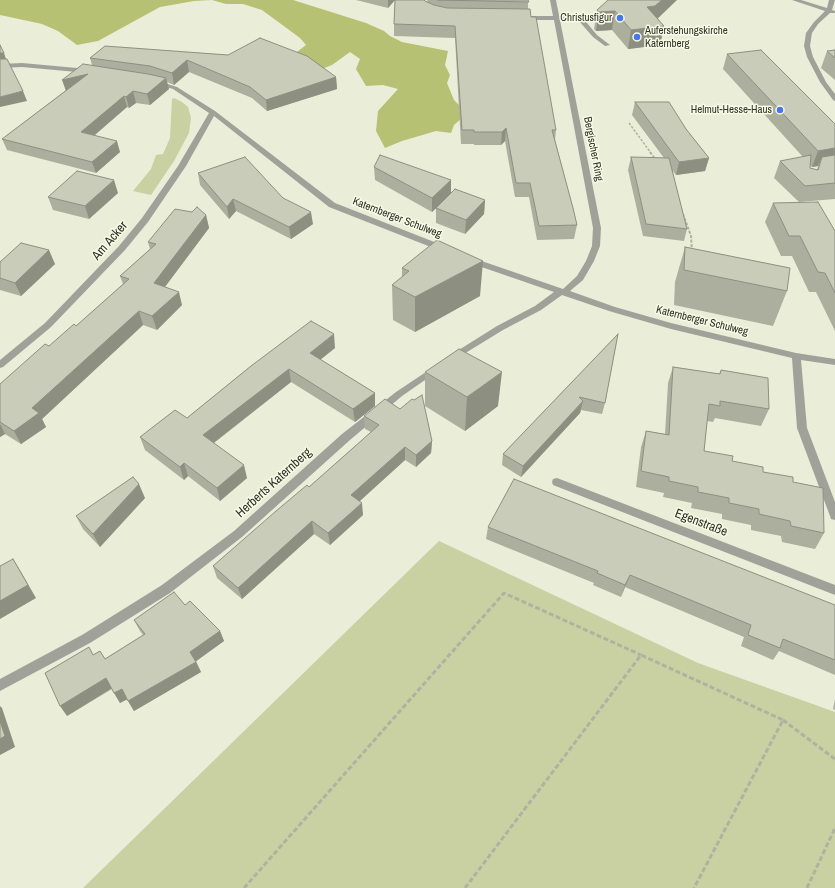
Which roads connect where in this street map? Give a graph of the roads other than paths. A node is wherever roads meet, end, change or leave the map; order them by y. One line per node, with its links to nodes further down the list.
1 (553, 0): 6 (street, Bergischer Ring)
2 (795, 0): 4 (street)
3 (832, 0): 4 (street)
4 (832, 12): 11 (street)
5 (517, 18): 6 (street)
6 (556, 18): 7 (street); 15 (street, Bergischer Ring)
7 (607, 45)
8 (0, 66): 9 (street)
9 (93, 72)
10 (145, 79): 12 (street, Katernberger Schulweg)
11 (835, 99)
12 (214, 112): 13 (street, Katernberger Schulweg); 18 (street, Am Acker)
13 (451, 252)
14 (466, 258): 15 (street, Katernberger Schulweg)
15 (562, 292): 16 (street, Katernberger Schulweg); 22 (street, Herberts Katernberg)
16 (796, 356): 17 (street, Katernberger Schulweg); 20 (street)
17 (835, 362)
18 (0, 365)
19 (557, 482): 21 (street, Egenstraße)
20 (835, 516)
21 (835, 590)
22 (0, 685)

